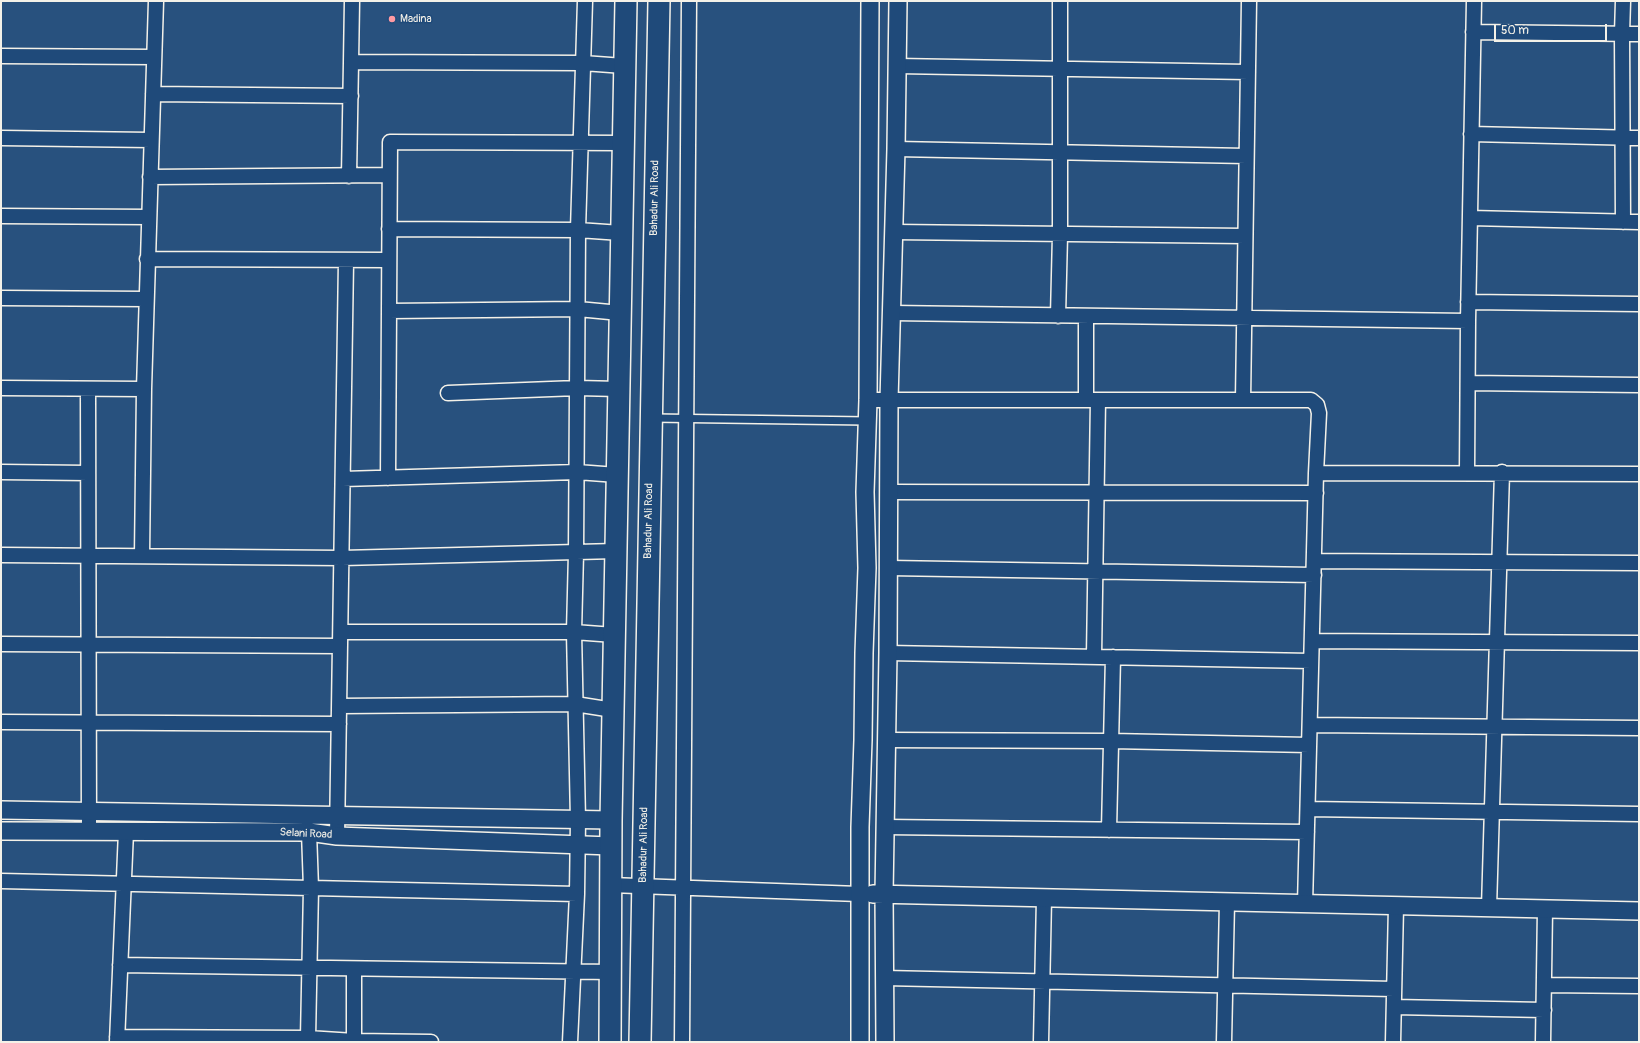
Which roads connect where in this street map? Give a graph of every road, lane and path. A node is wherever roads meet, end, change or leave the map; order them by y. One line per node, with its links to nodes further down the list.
1 (156, 1): 17 (street)
2 (352, 1): 18 (street)
3 (585, 1): 19 (street)
4 (626, 1): 20 (main road)
5 (659, 1): 77 (main road, Bahadur Ali Road)
6 (689, 1): 78 (street)
7 (870, 1): 73 (street)
8 (898, 1): 21 (street)
9 (1060, 1): 22 (street)
10 (1249, 1): 23 (street)
11 (1474, 1): 13 (street)
12 (1623, 1): 14 (street)
13 (1473, 32): 14 (street); 26 (street)
14 (1622, 34): 15 (street); 28 (street)
15 (1639, 34)
16 (1, 56): 17 (street)
17 (154, 57): 24 (street)
18 (351, 62): 19 (street); 25 (street)
19 (583, 63): 20 (street); 31 (street)
20 (624, 66): 32 (main road)
21 (897, 66): 22 (street); 33 (street)
22 (1059, 69): 23 (street); 34 (street)
23 (1248, 72): 35 (street)
24 (153, 94): 25 (street); 30 (street)
25 (351, 96): 36 (street)
26 (1471, 134): 28 (street); 41 (street)
27 (1, 138): 30 (street)
28 (1622, 138): 29 (street); 42 (street)
29 (1639, 138)
30 (151, 140): 38 (street)
31 (582, 143): 32 (street); 37 (street); 45 (street)
32 (623, 143): 47 (main road)
33 (896, 149): 34 (street); 46 (street)
34 (1060, 151): 35 (street); 48 (street)
35 (1246, 156): 49 (street)
36 (349, 176): 37 (street); 38 (street)
37 (390, 176): 44 (street)
38 (150, 177): 40 (street)
39 (1, 216): 40 (street)
40 (149, 218): 50 (street)
41 (1470, 218): 42 (street); 55 (street)
42 (1623, 222): 43 (street)
43 (1639, 222)
44 (389, 229): 45 (street); 51 (street)
45 (578, 230): 47 (street); 57 (street)
46 (894, 232): 48 (street); 60 (street)
47 (621, 233): 59 (main road)
48 (1060, 234): 49 (street); 61 (street)
49 (1245, 236): 63 (street)
50 (147, 259): 52 (street); 54 (street)
51 (389, 260): 52 (street); 58 (street)
52 (346, 261): 89 (street)
53 (1, 298): 54 (street)
54 (146, 299): 70 (street)
55 (1468, 302): 56 (street); 64 (street)
56 (1639, 304)
57 (578, 309): 58 (street); 59 (street); 68 (street)
58 (389, 310): 88 (street)
59 (620, 313): 71 (main road)
60 (892, 313): 61 (street); 74 (street)
61 (1058, 316): 62 (street)
62 (1086, 316): 63 (street); 75 (street)
63 (1244, 318): 64 (street); 76 (street)
64 (1468, 320): 65 (street)
65 (1468, 383): 66 (street); 84 (street)
66 (1639, 385)
67 (1, 388): 69 (street)
68 (577, 388): 71 (street); 72 (street); 82 (street)
69 (88, 389): 70 (street); 81 (street)
70 (144, 389): 97 (street)
71 (619, 389): 87 (main road)
72 (448, 393)
73 (868, 400): 74 (street); 79 (street)
74 (889, 400): 75 (street); 90 (street)
75 (1092, 400): 76 (street); 91 (street)
76 (1243, 400): 83 (street)
77 (651, 418): 78 (lane); 151 (main road, Bahadur Ali Road)
78 (687, 418): 79 (lane); 153 (street)
79 (867, 421): 155 (street)
80 (1, 472): 81 (street)
81 (88, 472): 96 (street)
82 (577, 472): 87 (street); 88 (street); 94 (street)
83 (1316, 472): 84 (street); 92 (street)
84 (1467, 472): 85 (street)
85 (1502, 472): 86 (street); 100 (street)
86 (1639, 474)
87 (617, 475): 93 (main road)
88 (388, 478): 89 (street)
89 (343, 479): 98 (street)
90 (888, 492): 91 (street); 102 (street)
91 (1097, 492): 92 (street); 103 (street)
92 (1316, 493): 99 (street)
93 (616, 551): 94 (street); 107 (main road)
94 (576, 553): 98 (street); 106 (street)
95 (1, 556): 96 (street)
96 (88, 556): 97 (street); 112 (street)
97 (142, 556): 98 (street)
98 (342, 558): 105 (street)
99 (1314, 560): 100 (street); 104 (street)
100 (1499, 561): 101 (street); 109 (street)
101 (1639, 563)
102 (888, 568): 103 (street); 114 (street)
103 (1095, 571): 104 (street); 115 (street)
104 (1314, 575): 108 (street)
105 (341, 632): 106 (street); 113 (street)
106 (574, 632): 107 (street); 118 (street)
107 (614, 635): 120 (main road)
108 (1312, 641): 109 (street); 117 (street)
109 (1497, 642): 110 (street); 125 (street)
110 (1639, 643)
111 (1, 644): 112 (street)
112 (88, 645): 113 (street); 122 (street)
113 (340, 646): 119 (street)
114 (888, 653): 115 (street); 127 (street)
115 (1094, 656): 116 (street)
116 (1113, 657): 117 (street); 128 (street)
117 (1312, 661): 124 (street)
118 (575, 704): 119 (street); 120 (street); 136 (street)
119 (340, 706): 123 (street)
120 (613, 710): 137 (main road)
121 (1, 722): 122 (street)
122 (88, 722): 123 (street); 132 (street)
123 (339, 724): 135 (street)
124 (1310, 725): 125 (street); 129 (street)
125 (1494, 727): 126 (street); 133 (street)
126 (1639, 728)
127 (886, 740): 128 (street); 138 (street)
128 (1111, 741): 129 (street); 139 (street)
129 (1309, 745): 130 (street)
130 (1308, 809): 133 (street); 144 (street)
131 (1, 810): 132 (street, Selani Road)
132 (89, 810): 135 (street, Selani Road); 141 (street)
133 (1492, 811): 134 (street); 161 (street)
134 (1639, 814)
135 (337, 815): 136 (street, Selani Road); 145 (street)
136 (578, 820): 137 (street, Selani Road); 146 (street)
137 (611, 820): 147 (main road)
138 (885, 827): 139 (street); 156 (street)
139 (1109, 830): 144 (street)
140 (1, 831): 141 (street, Selani Road)
141 (89, 831): 142 (street, Selani Road)
142 (126, 831): 143 (street, Selani Road); 149 (street)
143 (309, 832): 145 (street, Selani Road); 152 (street)
144 (1307, 832): 159 (street)
145 (337, 836): 146 (street, Selani Road)
146 (577, 844): 147 (street, Selani Road); 154 (street)
147 (611, 846): 150 (main road)
148 (1, 881): 149 (street)
149 (123, 884): 152 (street); 164 (street)
150 (610, 885): 151 (street); 168 (main road)
151 (643, 887): 153 (street); 183 (main road, Bahadur Ali Road)
152 (312, 888): 154 (street); 165 (street)
153 (682, 888): 155 (street); 184 (street)
154 (577, 894): 167 (street)
155 (859, 894): 156 (street); 185 (street)
156 (884, 894): 157 (street); 169 (street)
157 (1044, 898): 158 (street); 170 (street)
158 (1227, 902): 159 (street); 171 (street)
159 (1305, 904): 160 (street)
160 (1396, 906): 161 (street); 174 (street)
161 (1489, 908): 162 (street)
162 (1545, 909): 163 (street); 172 (street)
163 (1639, 911)
164 (120, 965): 165 (street); 178 (street)
165 (310, 967): 166 (street); 177 (street)
166 (354, 969): 167 (street); 179 (street)
167 (572, 970): 168 (street); 181 (street)
168 (611, 972): 182 (main road)
169 (884, 978): 170 (street); 186 (street)
170 (1043, 981): 171 (street); 187 (street)
171 (1225, 985): 174 (street); 188 (street)
172 (1544, 985): 173 (street); 176 (street)
173 (1639, 986)
174 (1394, 989): 175 (street)
175 (1394, 1007): 176 (street); 189 (street)
176 (1544, 1010): 190 (street)
177 (308, 1038): 178 (street); 179 (street)
178 (117, 1040)
179 (354, 1041): 180 (street)
180 (431, 1042)
181 (570, 1042)
182 (610, 1042)
183 (640, 1042)
184 (682, 1042)
185 (860, 1042)
186 (884, 1042)
187 (1041, 1042)
188 (1224, 1042)
189 (1393, 1042)
190 (1543, 1042)

